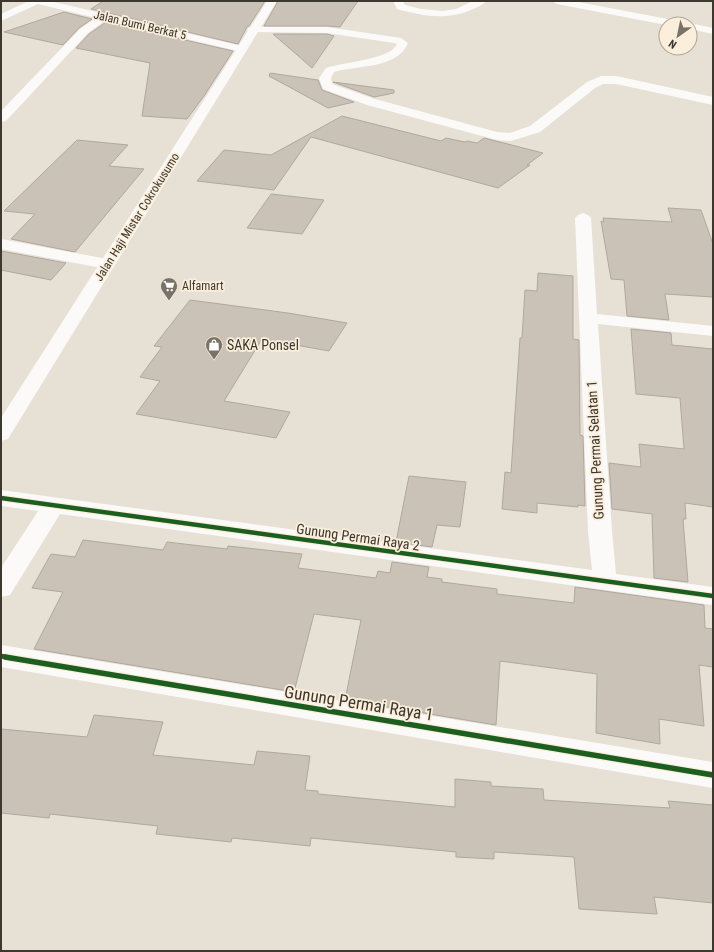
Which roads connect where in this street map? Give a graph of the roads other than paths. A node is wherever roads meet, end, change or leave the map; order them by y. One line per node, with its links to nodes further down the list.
1 (37, 1): 6 (street, Jalan Bumi Berkat 5); 7 (street)
2 (272, 1): 10 (street, Jalan Haji Mistar Cokrokusumo)
3 (398, 1): 4 (street)
4 (481, 1)
5 (558, 1): 8 (street)
6 (105, 16): 14 (street, Jalan Bumi Berkat 5); 18 (street)
7 (1, 18)
8 (658, 20)
9 (698, 28): 11 (street)
10 (252, 30): 12 (street); 14 (street, Jalan Haji Mistar Cokrokusumo)
11 (713, 31)
12 (345, 32): 13 (street); 16 (street)
13 (351, 44)
14 (242, 49): 21 (street, Jalan Haji Mistar Cokrokusumo)
15 (345, 56): 16 (street)
16 (336, 68): 17 (street)
17 (713, 101)
18 (1, 118)
19 (583, 218): 22 (street, Gunung Permai Selatan 1)
20 (1, 244): 21 (street)
21 (107, 264): 24 (street, Jalan Haji Mistar Cokrokusumo)
22 (588, 318): 23 (street); 28 (street, Gunung Permai Selatan 1)
23 (713, 331)
24 (7, 414): 25 (street, Jalan Haji Mistar Cokrokusumo)
25 (1, 434)
26 (1, 498): 27 (street, Gunung Permai Raya 2)
27 (53, 506): 28 (street, Gunung Permai Raya 2); 29 (street)
28 (605, 582): 30 (street, Gunung Permai Raya 2)
29 (1, 588)
30 (713, 596)
31 (1, 656): 32 (street, Gunung Permai Raya 1)
32 (713, 775)

